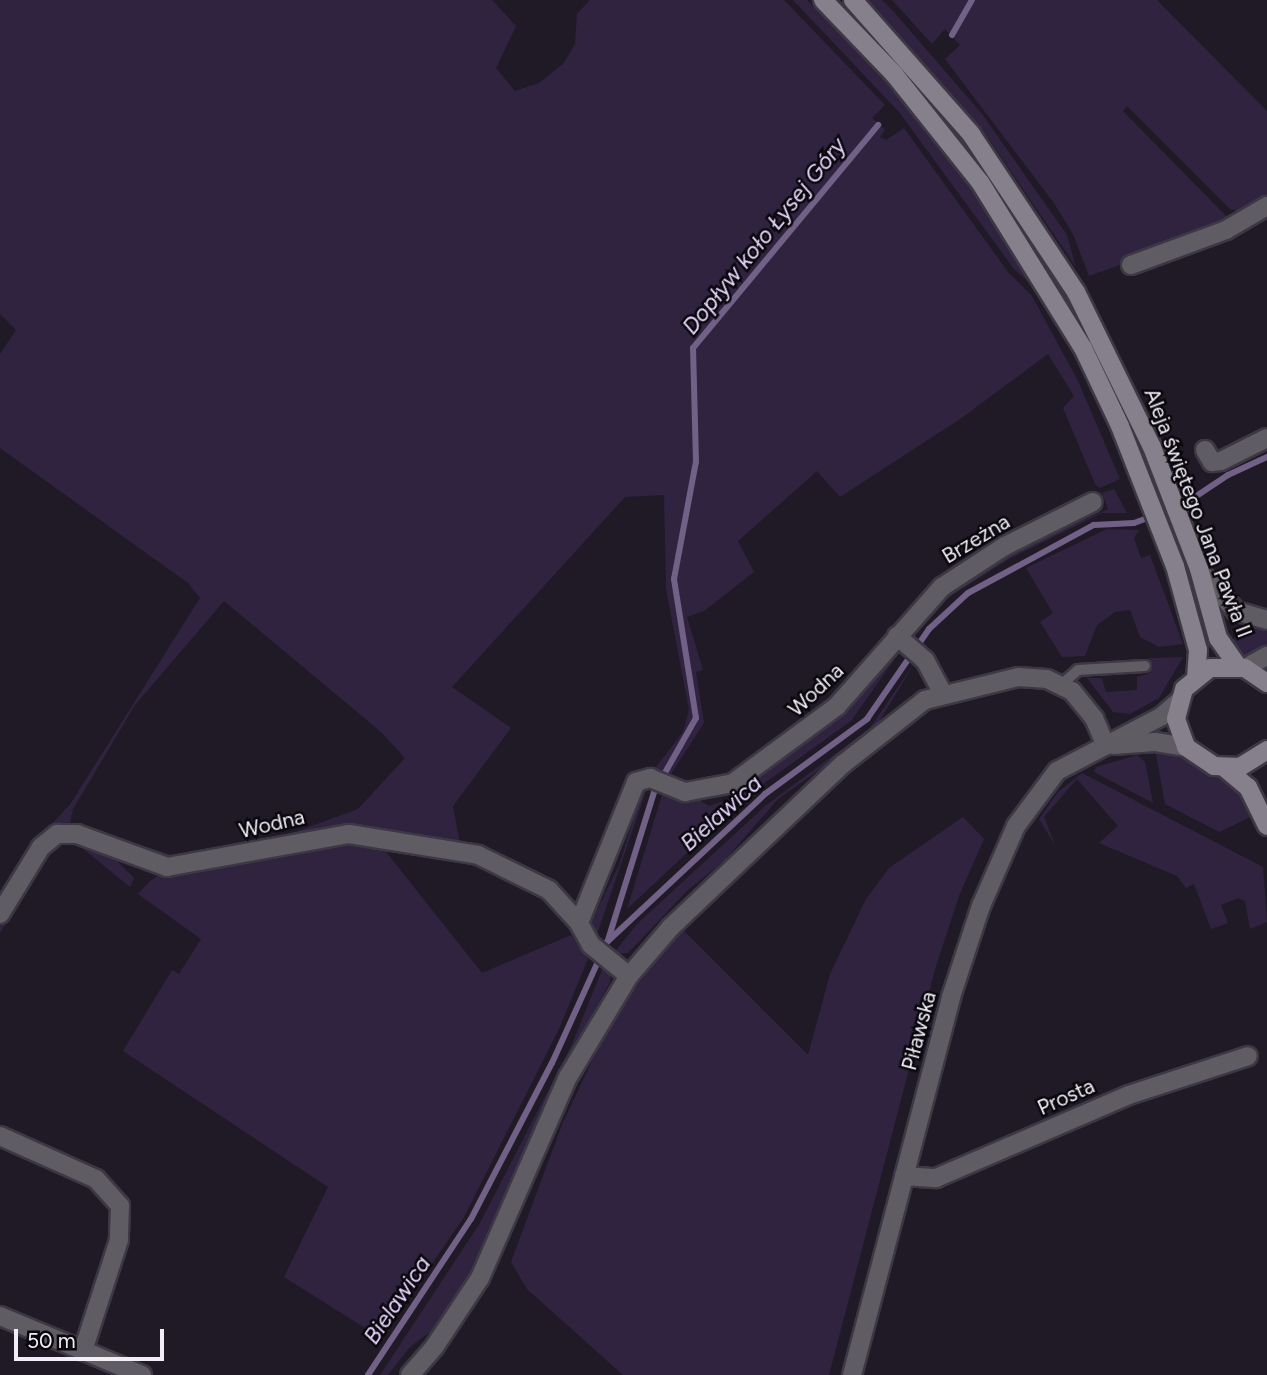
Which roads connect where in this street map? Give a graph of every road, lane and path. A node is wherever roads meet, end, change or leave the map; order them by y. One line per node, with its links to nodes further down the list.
1 (823, 0): 14 (main road, Aleja świętego Jana Pawła II)
2 (853, 0): 8 (main road, Aleja świętego Jana Pawła II)
3 (1267, 206): 4 (street)
4 (1131, 265)
5 (1267, 438): 6 (street)
6 (1205, 450)
7 (1093, 502): 10 (street, Brzeżna)
8 (1199, 569): 9 (street); 13 (main road, Aleja świętego Jana Pawła II)
9 (1267, 620)
10 (908, 645): 17 (street); 25 (street, Wodna)
11 (1267, 656): 13 (street)
12 (1146, 666): 16 (lane)
13 (1241, 667): 14 (main road); 15 (main road)
14 (1196, 676): 18 (main road)
15 (1267, 683)
16 (1062, 684): 17 (street); 19 (street)
17 (942, 692): 26 (street)
18 (1179, 701): 19 (street, Piławska); 20 (main road)
19 (1106, 746): 20 (street, Piławska); 29 (street, Piławska)
20 (1186, 747): 22 (main road)
21 (1267, 750): 22 (main road)
22 (1225, 768): 23 (main road)
23 (1267, 826)
24 (0, 914): 25 (street, Wodna)
25 (579, 923): 26 (street, Wodna)
26 (629, 976): 33 (street)
27 (1248, 1056): 29 (street, Prosta)
28 (0, 1136): 31 (street)
29 (904, 1176): 34 (street, Piławska)
30 (0, 1316): 31 (street)
31 (83, 1351): 32 (street)
32 (142, 1375)
33 (410, 1375)
34 (852, 1375)

